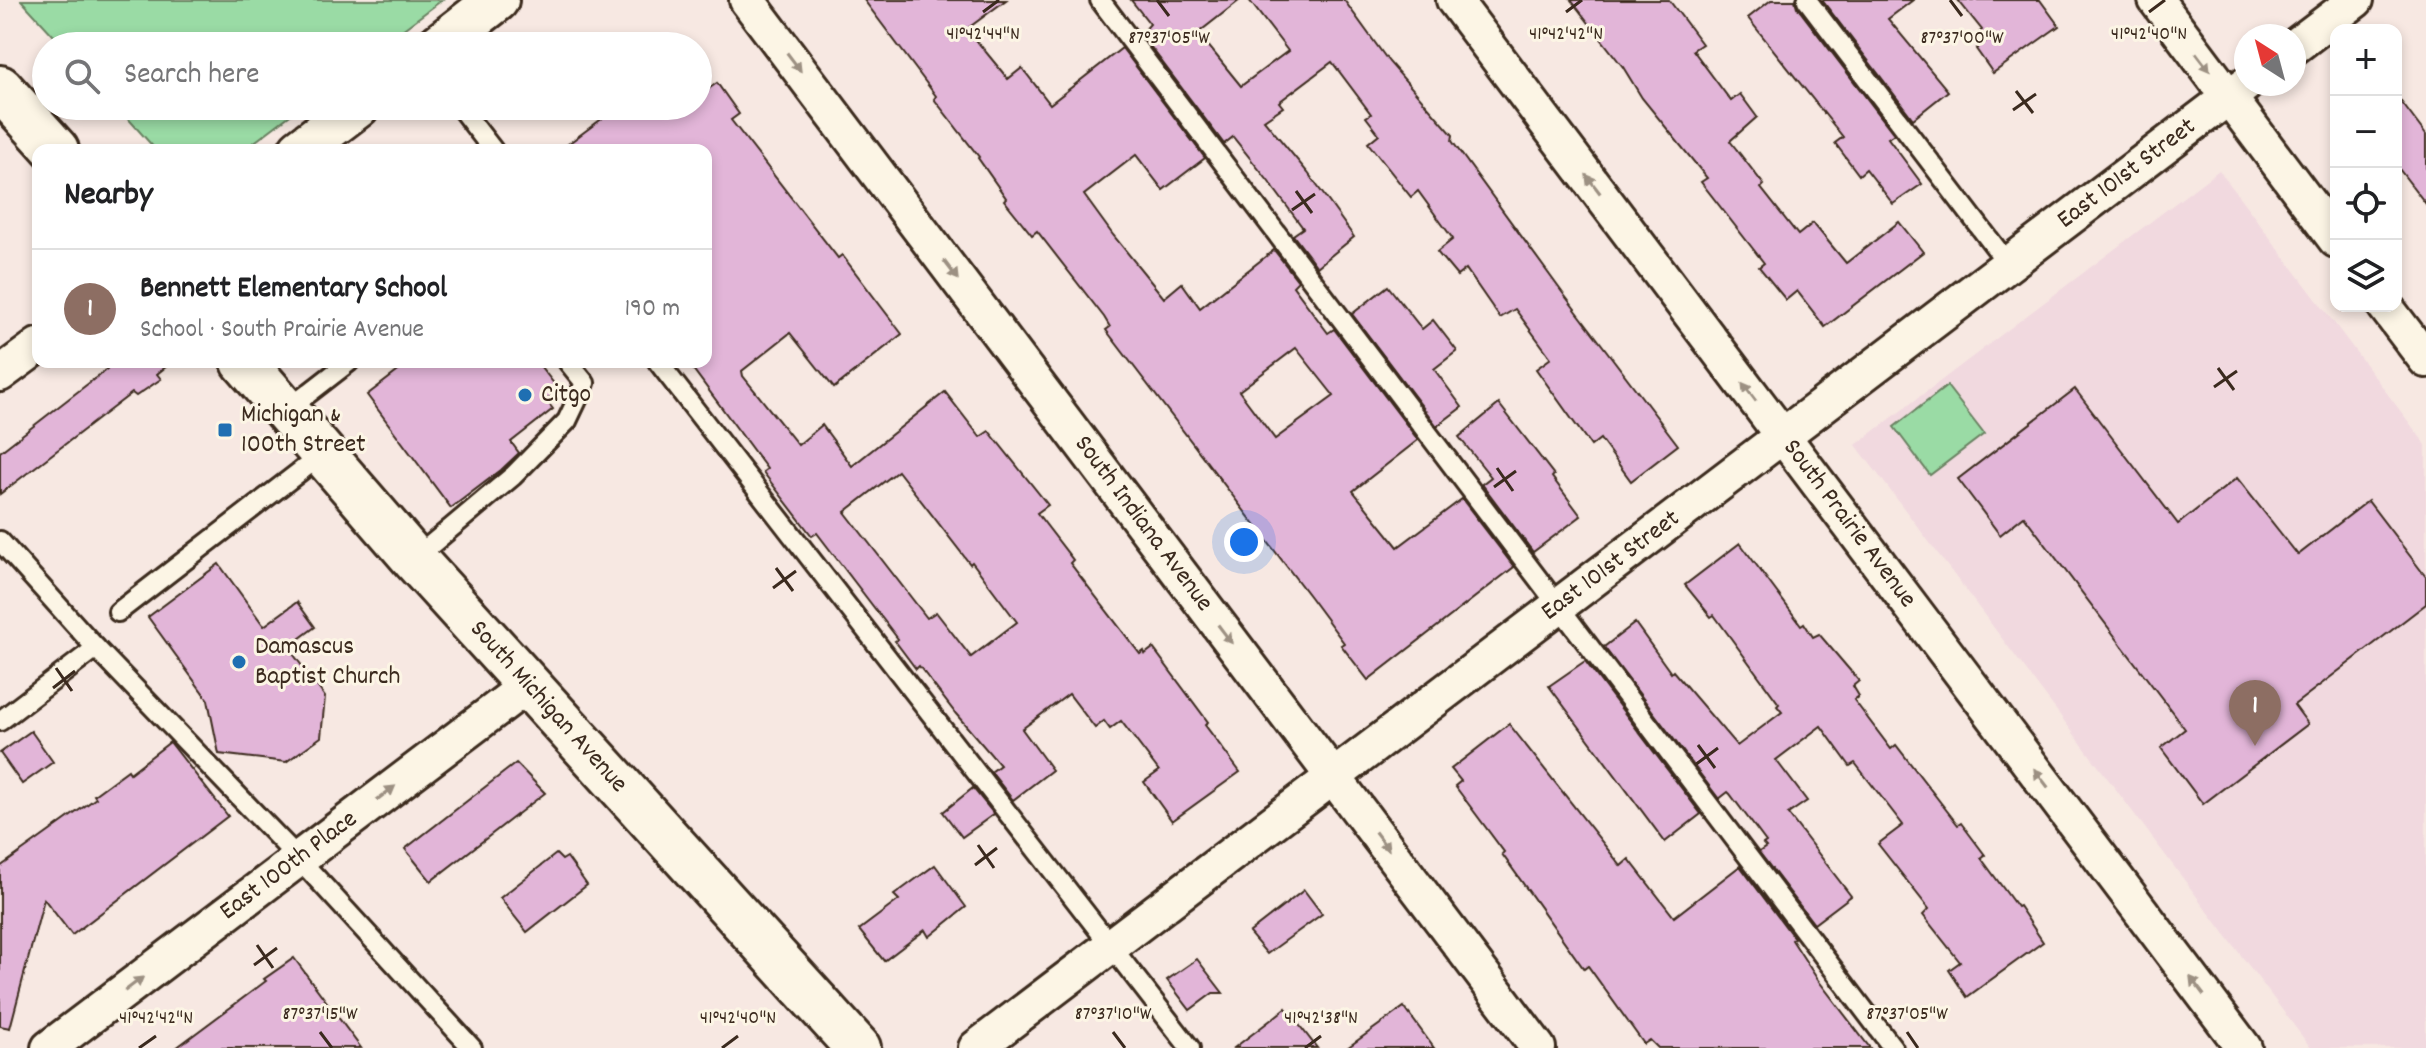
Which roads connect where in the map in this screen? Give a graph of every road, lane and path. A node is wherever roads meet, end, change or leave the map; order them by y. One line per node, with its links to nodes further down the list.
1 (497, 0): 8 (street)
2 (747, 0): 39 (street, South Indiana Avenue, one-way to 39)
3 (1100, 0): 34 (lane)
4 (1454, 0): 30 (street, South Prairie Avenue, one-way to 4)
5 (1807, 0): 20 (lane)
6 (2156, 0): 10 (street, one-way to 10)
7 (2356, 0): 9 (street)
8 (456, 32)
9 (2306, 38)
10 (2234, 86)
11 (0, 88): 16 (main road)
12 (2234, 93): 20 (street, East 101st Street)
13 (2242, 96): 19 (street)
14 (340, 120): 17 (street)
15 (470, 120): 18 (lane)
16 (51, 144)
17 (308, 144)
18 (488, 144)
19 (2330, 231)
20 (2008, 264): 30 (street, East 101st Street)
21 (2390, 312): 23 (street)
22 (32, 350): 28 (street)
23 (2426, 360)
24 (249, 368): 29 (main road, South Michigan Avenue)
25 (341, 368): 29 (lane)
26 (573, 368): 33 (lane)
27 (663, 368): 41 (lane)
28 (0, 374)
29 (287, 410): 31 (main road, South Michigan Avenue)
30 (1782, 436): 34 (street, East 101st Street); 49 (street, South Prairie Avenue, one-way to 30)
31 (324, 453): 33 (main road, South Michigan Avenue); 35 (lane)
32 (0, 541): 36 (lane)
33 (414, 559): 37 (main road, South Michigan Avenue)
34 (1559, 606): 39 (street, East 101st Street); 48 (lane)
35 (118, 612)
36 (96, 648): 38 (lane); 40 (lane)
37 (528, 685): 40 (street, East 100th Place, one-way to 37); 44 (main road, South Michigan Avenue)
38 (0, 721)
39 (1333, 777): 41 (street, East 101st Street); 47 (street, South Indiana Avenue, one-way to 47)
40 (299, 859): 42 (street, East 100th Place, one-way to 40); 43 (lane)
41 (1110, 945): 45 (street, East 101st Street); 46 (lane)
42 (49, 1048)
43 (472, 1048)
44 (858, 1048)
45 (976, 1048)
46 (1190, 1048)
47 (1538, 1048)
48 (1893, 1048)
49 (2244, 1048)

